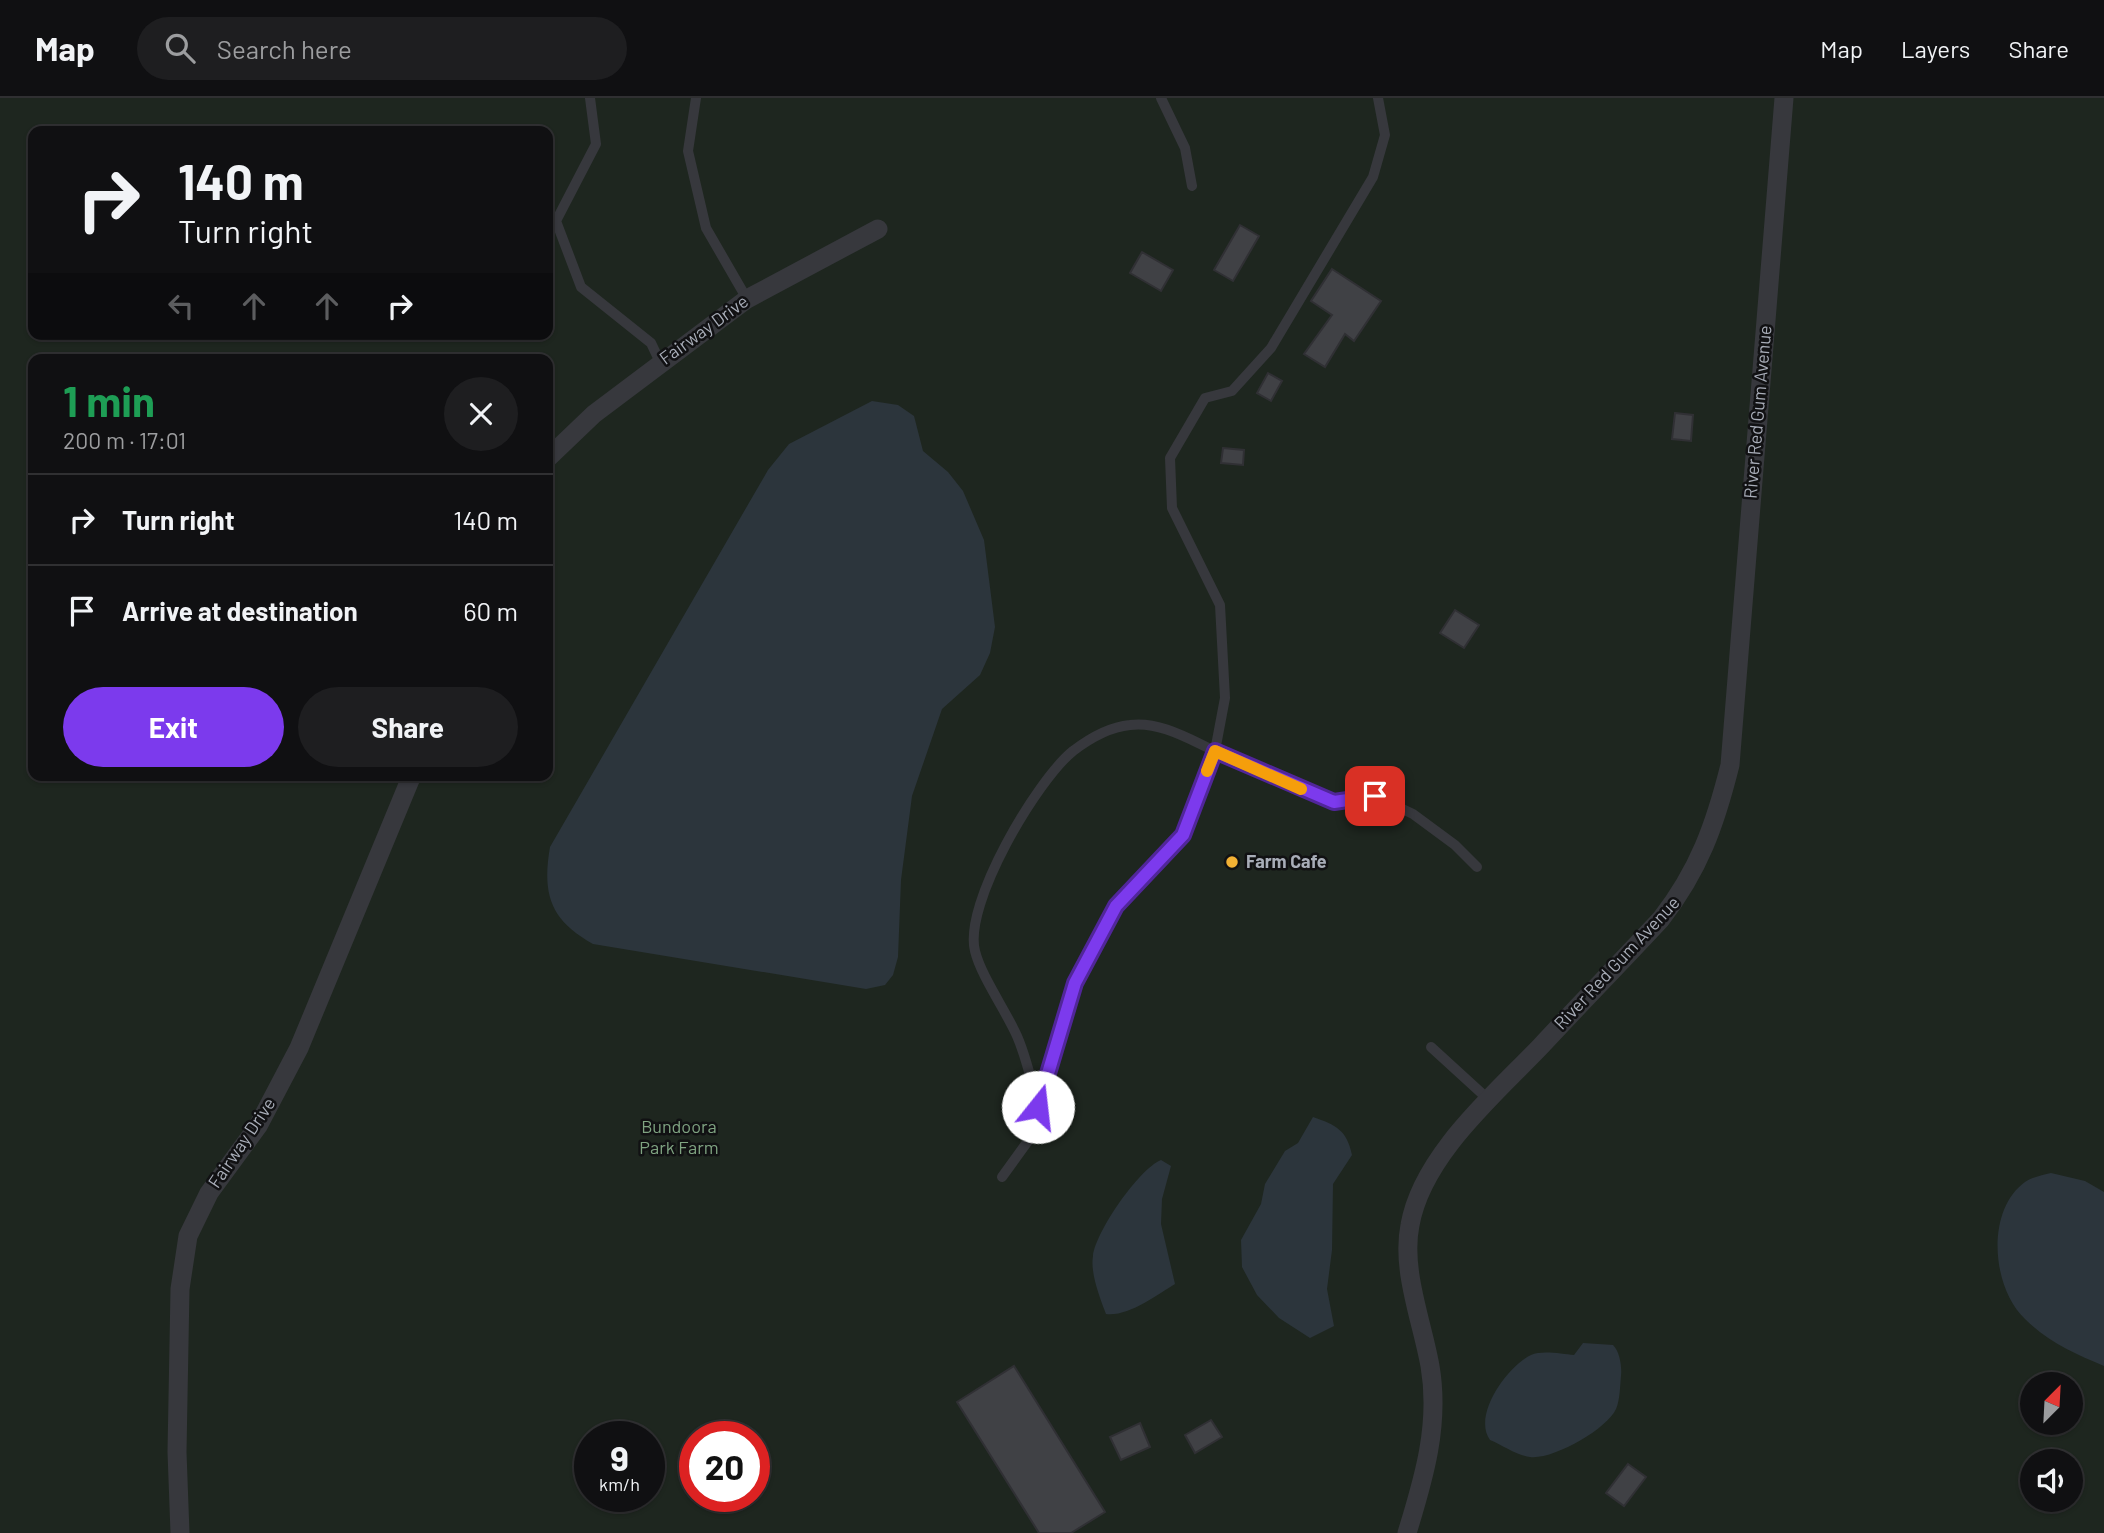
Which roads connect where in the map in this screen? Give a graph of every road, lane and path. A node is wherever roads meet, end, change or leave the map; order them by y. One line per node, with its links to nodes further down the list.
1 (590, 98): 9 (lane)
2 (696, 98): 8 (lane)
3 (1161, 98): 6 (lane)
4 (1378, 98): 11 (lane)
5 (1784, 98): 15 (street, River Red Gum Avenue)
6 (1192, 186)
7 (878, 229): 8 (street, Fairway Drive)
8 (747, 299): 9 (street, Fairway Drive)
9 (660, 362): 10 (street, Fairway Drive)
10 (553, 453)
11 (1215, 751): 13 (lane); 16 (lane); 16 (lane)
12 (410, 781): 18 (street, Fairway Drive)
13 (1477, 867)
14 (1431, 1047): 15 (lane)
15 (1489, 1100): 19 (street, River Red Gum Avenue)
16 (1038, 1107): 17 (lane)
17 (1002, 1177)
18 (180, 1533)
19 (1407, 1533)

